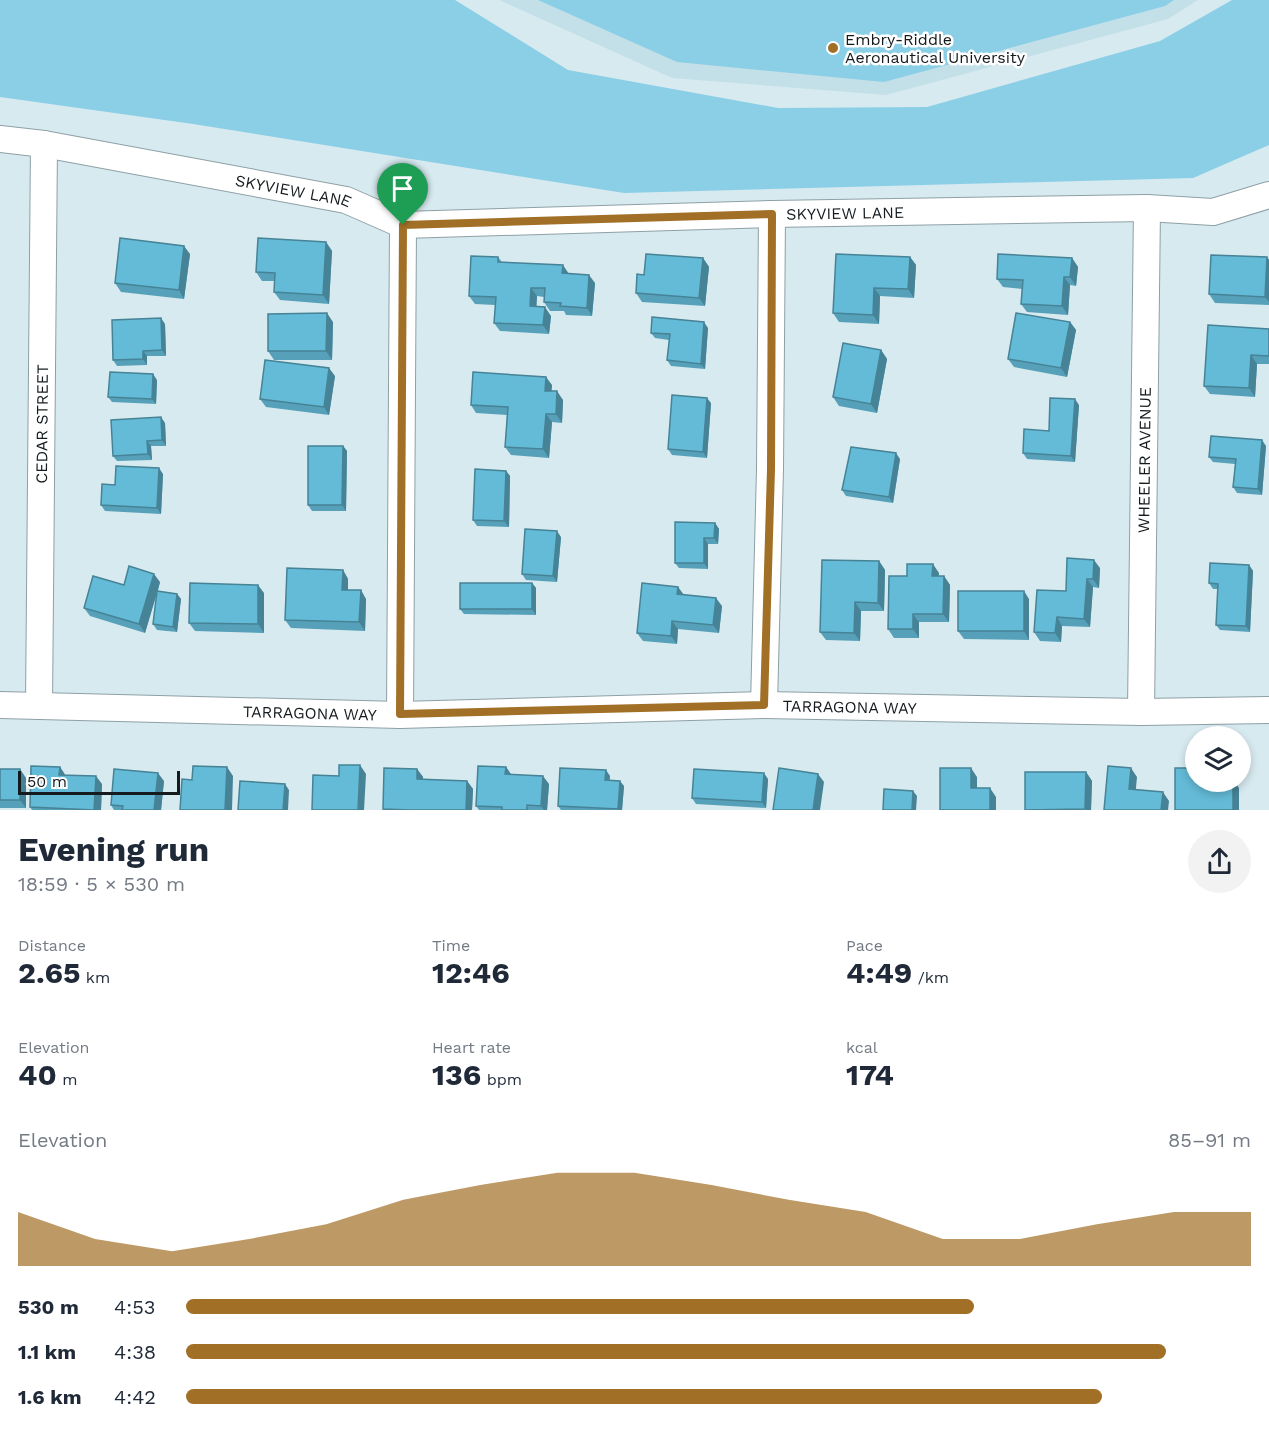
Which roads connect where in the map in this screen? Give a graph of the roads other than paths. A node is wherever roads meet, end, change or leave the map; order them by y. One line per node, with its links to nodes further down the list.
1 (0, 139): 2 (street, SKYVIEW LANE)
2 (44, 144): 6 (street, SKYVIEW LANE); 9 (street, CEDAR STREET)
3 (1269, 195): 4 (street, SKYVIEW LANE)
4 (1147, 208): 5 (street, SKYVIEW LANE); 11 (street, WHEELER AVENUE)
5 (772, 214): 6 (street, SKYVIEW LANE); 8 (street)
6 (403, 225): 12 (street)
7 (0, 705): 9 (street, TARRAGONA WAY)
8 (764, 705): 11 (street, TARRAGONA WAY); 12 (street, TARRAGONA WAY)
9 (39, 706): 12 (street, TARRAGONA WAY)
10 (1269, 710): 11 (street, TARRAGONA WAY)
11 (1142, 712)
12 (400, 714)

